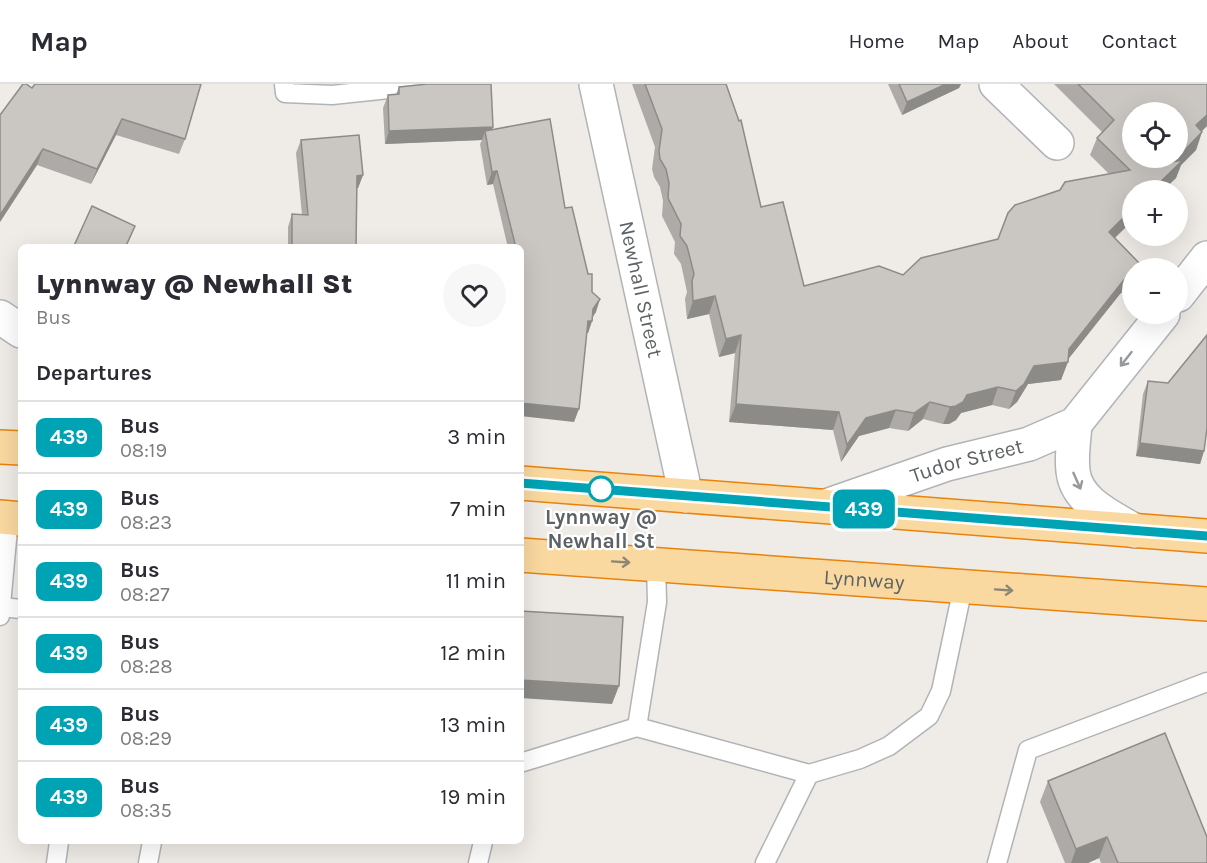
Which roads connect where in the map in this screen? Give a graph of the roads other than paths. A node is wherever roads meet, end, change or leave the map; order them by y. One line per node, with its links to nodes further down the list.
1 (284, 84): 2 (lane)
2 (436, 84)
3 (596, 84): 15 (street, Newhall Street)
4 (996, 84): 5 (street)
5 (1057, 143)
6 (1207, 258): 7 (street)
7 (1188, 282)
8 (0, 317): 10 (street)
9 (1155, 324): 11 (street, Tudor Street, one-way to 11)
10 (18, 329)
11 (1075, 424): 16 (street, Tudor Street); 18 (street, one-way to 18)
12 (0, 447): 13 (highway)
13 (18, 448)
14 (524, 483): 15 (highway)
15 (686, 495): 16 (highway)
16 (826, 506): 18 (highway)
17 (10, 518): 25 (lane)
18 (1135, 531): 19 (highway)
19 (1207, 536)
20 (524, 555): 21 (highway, Lynnway, one-way to 21)
21 (656, 565): 22 (highway, Lynnway); 27 (lane)
22 (963, 587): 23 (highway, Lynnway, one-way to 23); 29 (lane)
23 (1207, 604)
24 (18, 609): 25 (lane)
25 (0, 612)
26 (1207, 682): 33 (lane)
27 (637, 727): 28 (lane); 29 (lane)
28 (524, 762)
29 (809, 774): 37 (lane)
30 (59, 844): 34 (lane)
31 (152, 844): 35 (lane)
32 (483, 844): 36 (lane)
33 (996, 862)
34 (56, 863)
35 (148, 863)
36 (478, 863)
37 (765, 863)

